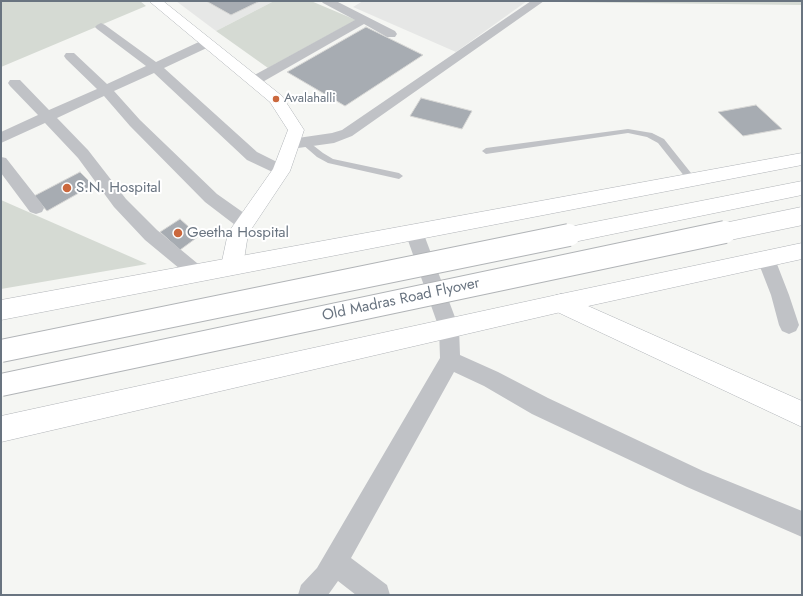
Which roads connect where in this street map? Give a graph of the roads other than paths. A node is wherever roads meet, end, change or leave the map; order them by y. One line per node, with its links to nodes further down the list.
1 (154, 1): 7 (main road)
2 (327, 1): 4 (street)
3 (538, 1): 15 (street)
4 (363, 20): 6 (street); 10 (street)
5 (101, 27): 9 (street)
6 (391, 34)
7 (207, 43): 9 (street); 10 (main road)
8 (70, 56): 12 (street)
9 (155, 67): 12 (street); 19 (street)
10 (254, 81): 15 (main road)
11 (15, 83): 13 (street)
12 (106, 90): 13 (street); 25 (street)
13 (48, 117): 14 (street); 30 (street)
14 (1, 138)
15 (298, 143): 19 (main road); 20 (lane)
16 (486, 151): 21 (lane)
17 (802, 159): 21 (main road)
18 (1, 162): 23 (street)
19 (281, 171): 25 (main road)
20 (399, 176)
21 (692, 180): 26 (main road)
22 (802, 188): 35 (main road, Old Madras Road Flyover, bridge)
23 (36, 208)
24 (802, 216): 37 (main road, Old Madras Road Flyover, bridge)
25 (245, 223): 29 (main road)
26 (414, 232): 29 (main road); 34 (street)
27 (802, 251): 28 (main road)
28 (766, 259): 31 (main road); 33 (street)
29 (232, 266): 30 (main road)
30 (197, 273): 32 (main road)
31 (561, 303): 34 (main road); 38 (main road)
32 (1, 310)
33 (789, 325)
34 (449, 328): 36 (street); 39 (main road)
35 (1, 352)
36 (450, 360): 40 (street); 41 (street)
37 (1, 385)
38 (802, 414)
39 (1, 429)
40 (802, 524)
41 (334, 561): 42 (street); 43 (street)
42 (311, 595)
43 (377, 595)

